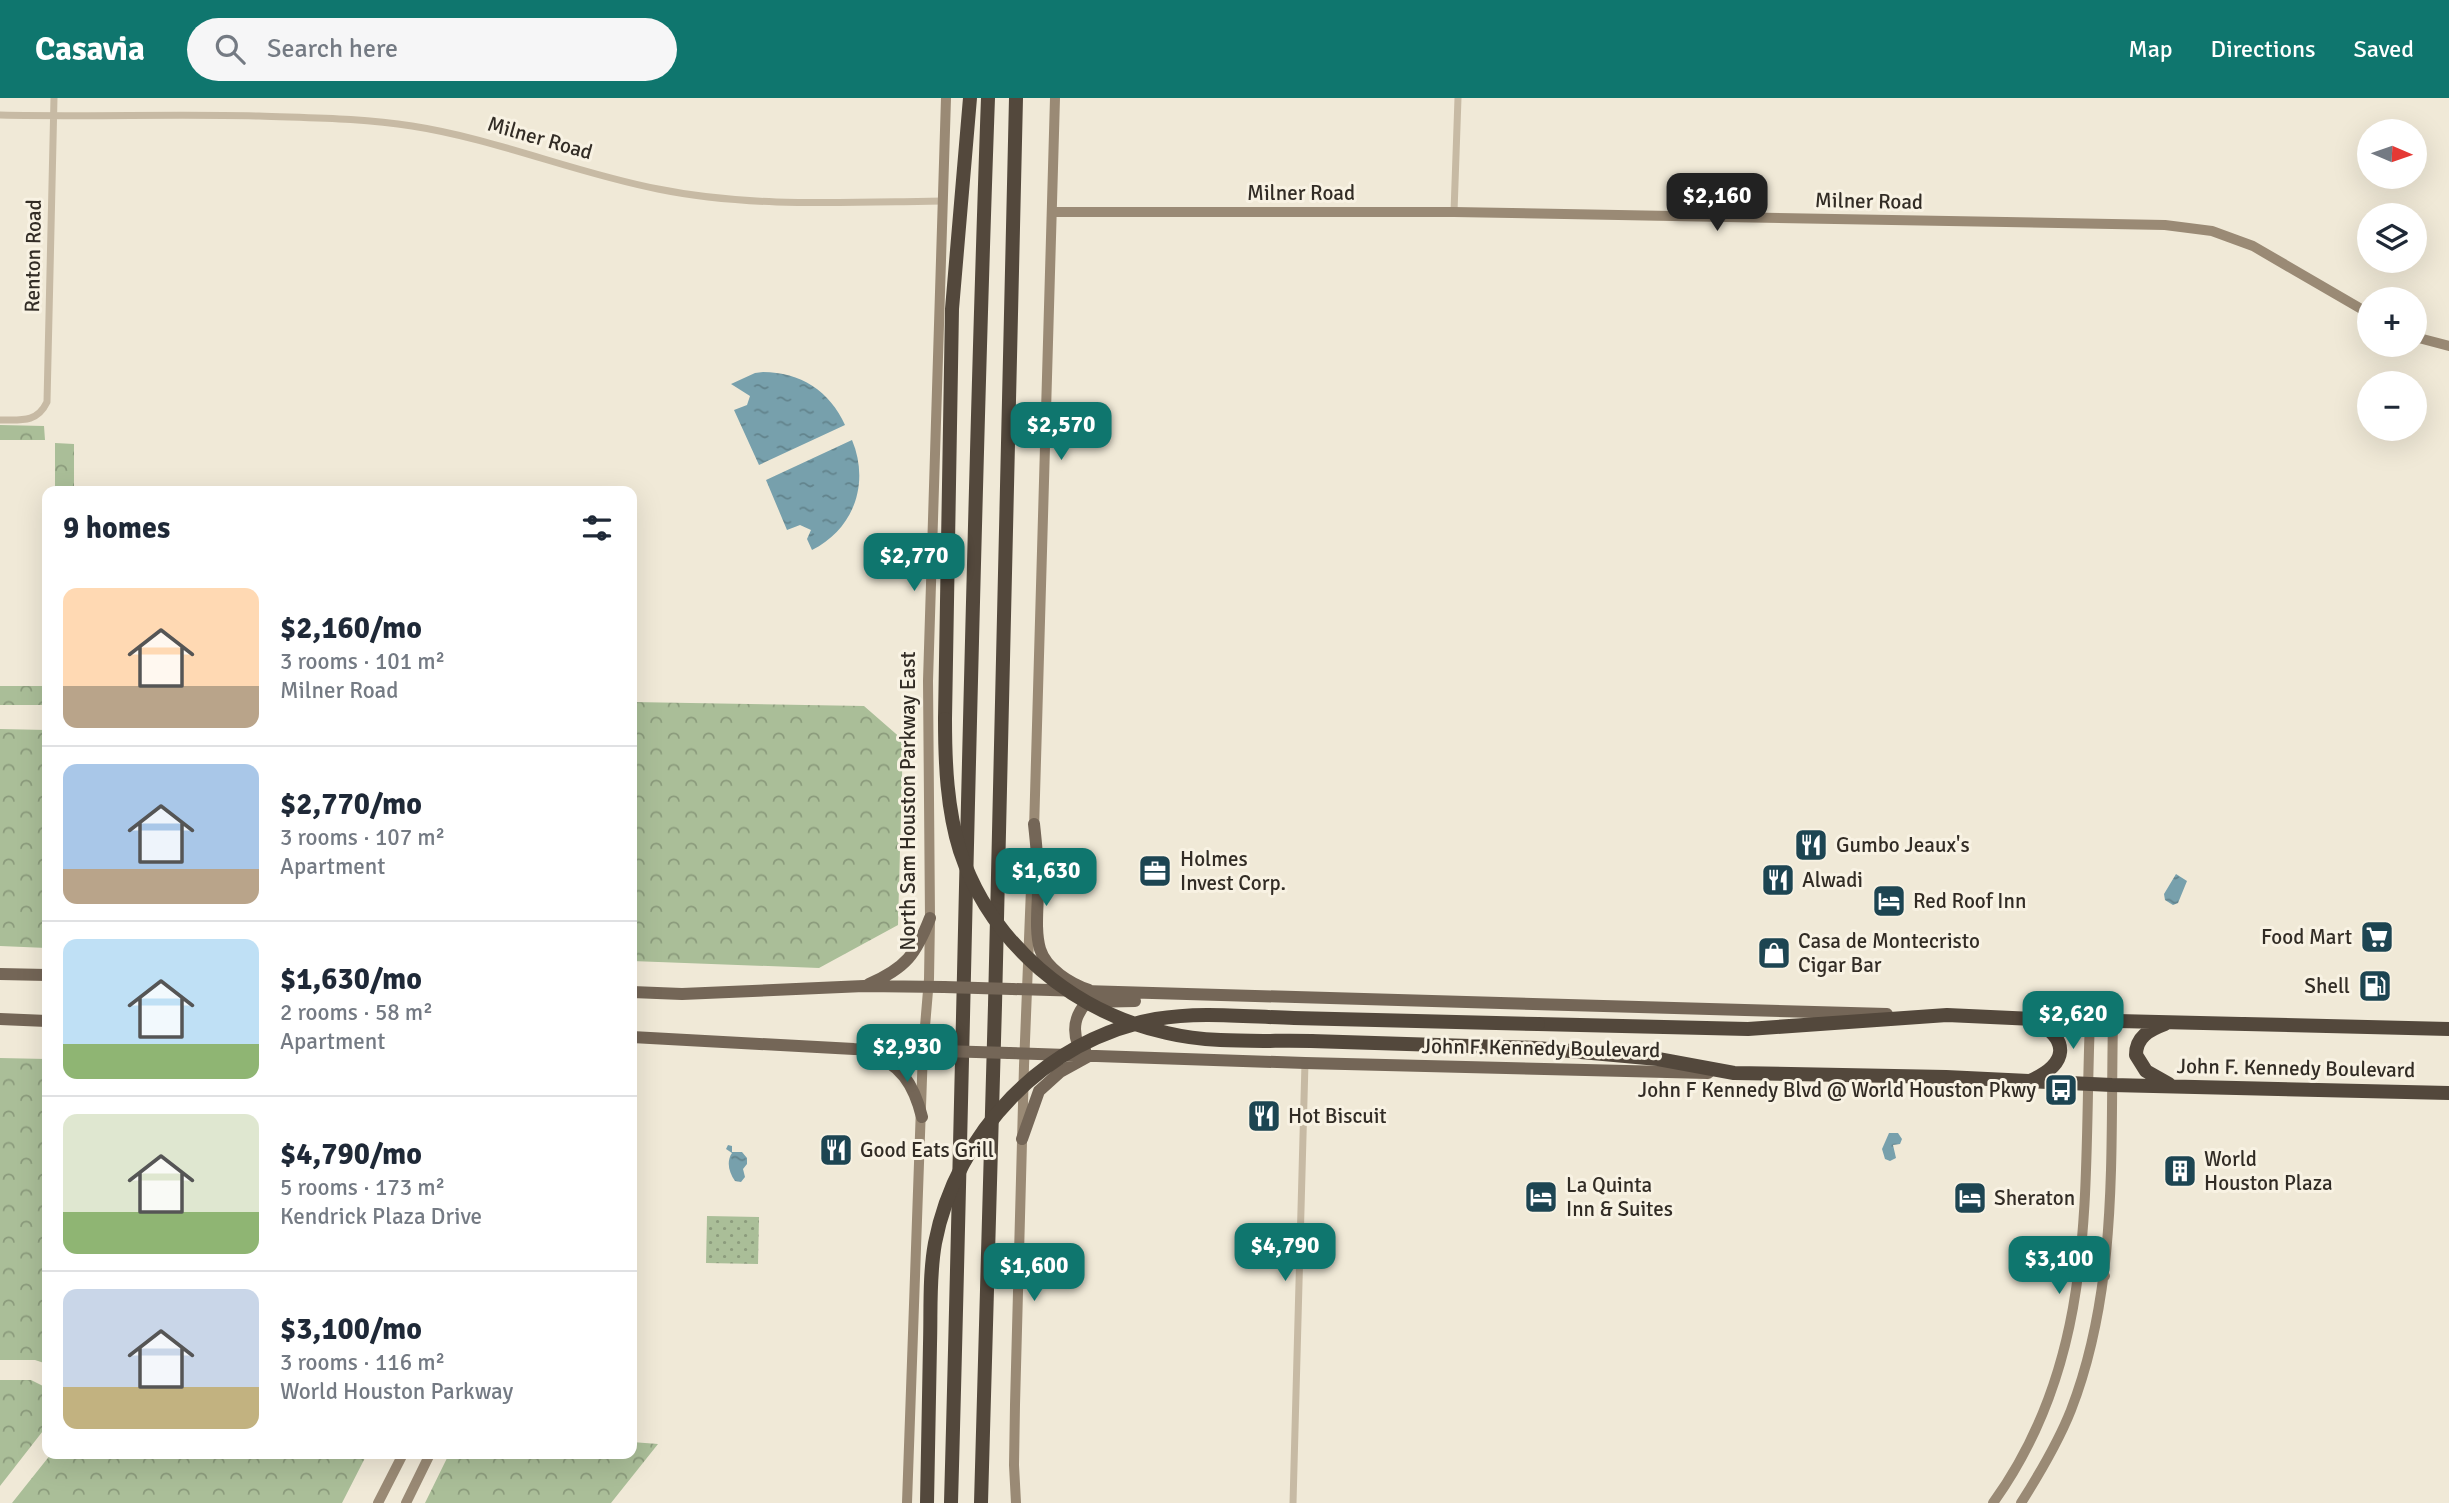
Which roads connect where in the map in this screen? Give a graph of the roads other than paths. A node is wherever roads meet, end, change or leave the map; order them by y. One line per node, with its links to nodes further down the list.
1 (54, 98): 9 (street, Renton Road)
2 (946, 98): 10 (main road, North Sam Houston Parkway East)
3 (970, 98): 41 (highway, bridge)
4 (988, 98): 59 (highway)
5 (1016, 98): 60 (highway)
6 (1055, 98): 11 (main road)
7 (1458, 98): 12 (street)
8 (0, 115): 9 (street, Milner Road)
9 (54, 116): 10 (street, Milner Road); 16 (street, Renton Road)
10 (943, 201): 18 (main road, North Sam Houston Parkway East)
11 (1052, 212): 12 (main road, Milner Road); 17 (main road)
12 (1454, 212): 13 (main road, Milner Road)
13 (2357, 306)
14 (2427, 340): 15 (main road)
15 (2449, 346)
16 (0, 420)
17 (1034, 824): 23 (main road); 25 (main road)
18 (930, 918): 21 (main road); 22 (main road, North Sam Houston Parkway East)
19 (0, 974): 20 (main road)
20 (42, 975)
21 (864, 986): 22 (main road, John F. Kennedy Boulevard); 24 (main road, John F. Kennedy Boulevard)
22 (928, 987): 23 (main road, John F. Kennedy Boulevard, bridge); 37 (main road, North Sam Houston Parkway East)
23 (1027, 990): 25 (main road, John F. Kennedy Boulevard); 38 (main road)
24 (637, 992)
25 (1096, 993): 26 (main road, John F. Kennedy Boulevard)
26 (1194, 995): 27 (main road, John F. Kennedy Boulevard); 39 (main road)
27 (1947, 1015): 29 (highway, John F. Kennedy Boulevard); 58 (highway, bridge)
28 (0, 1019): 31 (main road)
29 (2034, 1019): 30 (highway, John F. Kennedy Boulevard); 42 (highway)
30 (2090, 1020): 32 (highway, John F. Kennedy Boulevard); 43 (main road)
31 (42, 1021)
32 (2113, 1021): 33 (highway, John F. Kennedy Boulevard); 44 (main road)
33 (2173, 1022): 34 (highway, John F. Kennedy Boulevard); 45 (highway)
34 (2449, 1029)
35 (637, 1037): 36 (main road, John F. Kennedy Boulevard)
36 (855, 1049): 37 (main road, John F. Kennedy Boulevard); 47 (main road)
37 (923, 1050): 38 (main road, John F. Kennedy Boulevard, bridge); 47 (main road, North Sam Houston Parkway East)
38 (1024, 1053): 39 (main road, John F. Kennedy Boulevard); 48 (main road)
39 (1093, 1054): 40 (main road, John F. Kennedy Boulevard); 48 (main road)
40 (1305, 1063): 41 (main road, John F. Kennedy Boulevard); 62 (street)
41 (1734, 1073): 42 (highway, John F. Kennedy Boulevard)
42 (2029, 1082): 43 (highway, John F. Kennedy Boulevard)
43 (2088, 1083): 44 (highway, John F. Kennedy Boulevard); 49 (main road)
44 (2112, 1085): 45 (highway, John F. Kennedy Boulevard); 50 (main road)
45 (2175, 1087): 46 (highway, John F. Kennedy Boulevard)
46 (2449, 1093)
47 (922, 1117): 57 (main road, North Sam Houston Parkway East)
48 (1023, 1139): 61 (main road)
49 (2080, 1273): 50 (main road); 51 (main road)
50 (2105, 1276): 54 (main road)
51 (2022, 1456): 54 (main road); 63 (main road)
52 (400, 1459): 55 (main road)
53 (427, 1459): 56 (main road)
54 (2042, 1469): 64 (main road)
55 (378, 1503)
56 (405, 1503)
57 (907, 1503)
58 (927, 1503)
59 (951, 1503)
60 (981, 1503)
61 (1016, 1503)
62 (1293, 1503)
63 (1993, 1503)
64 (2021, 1503)

